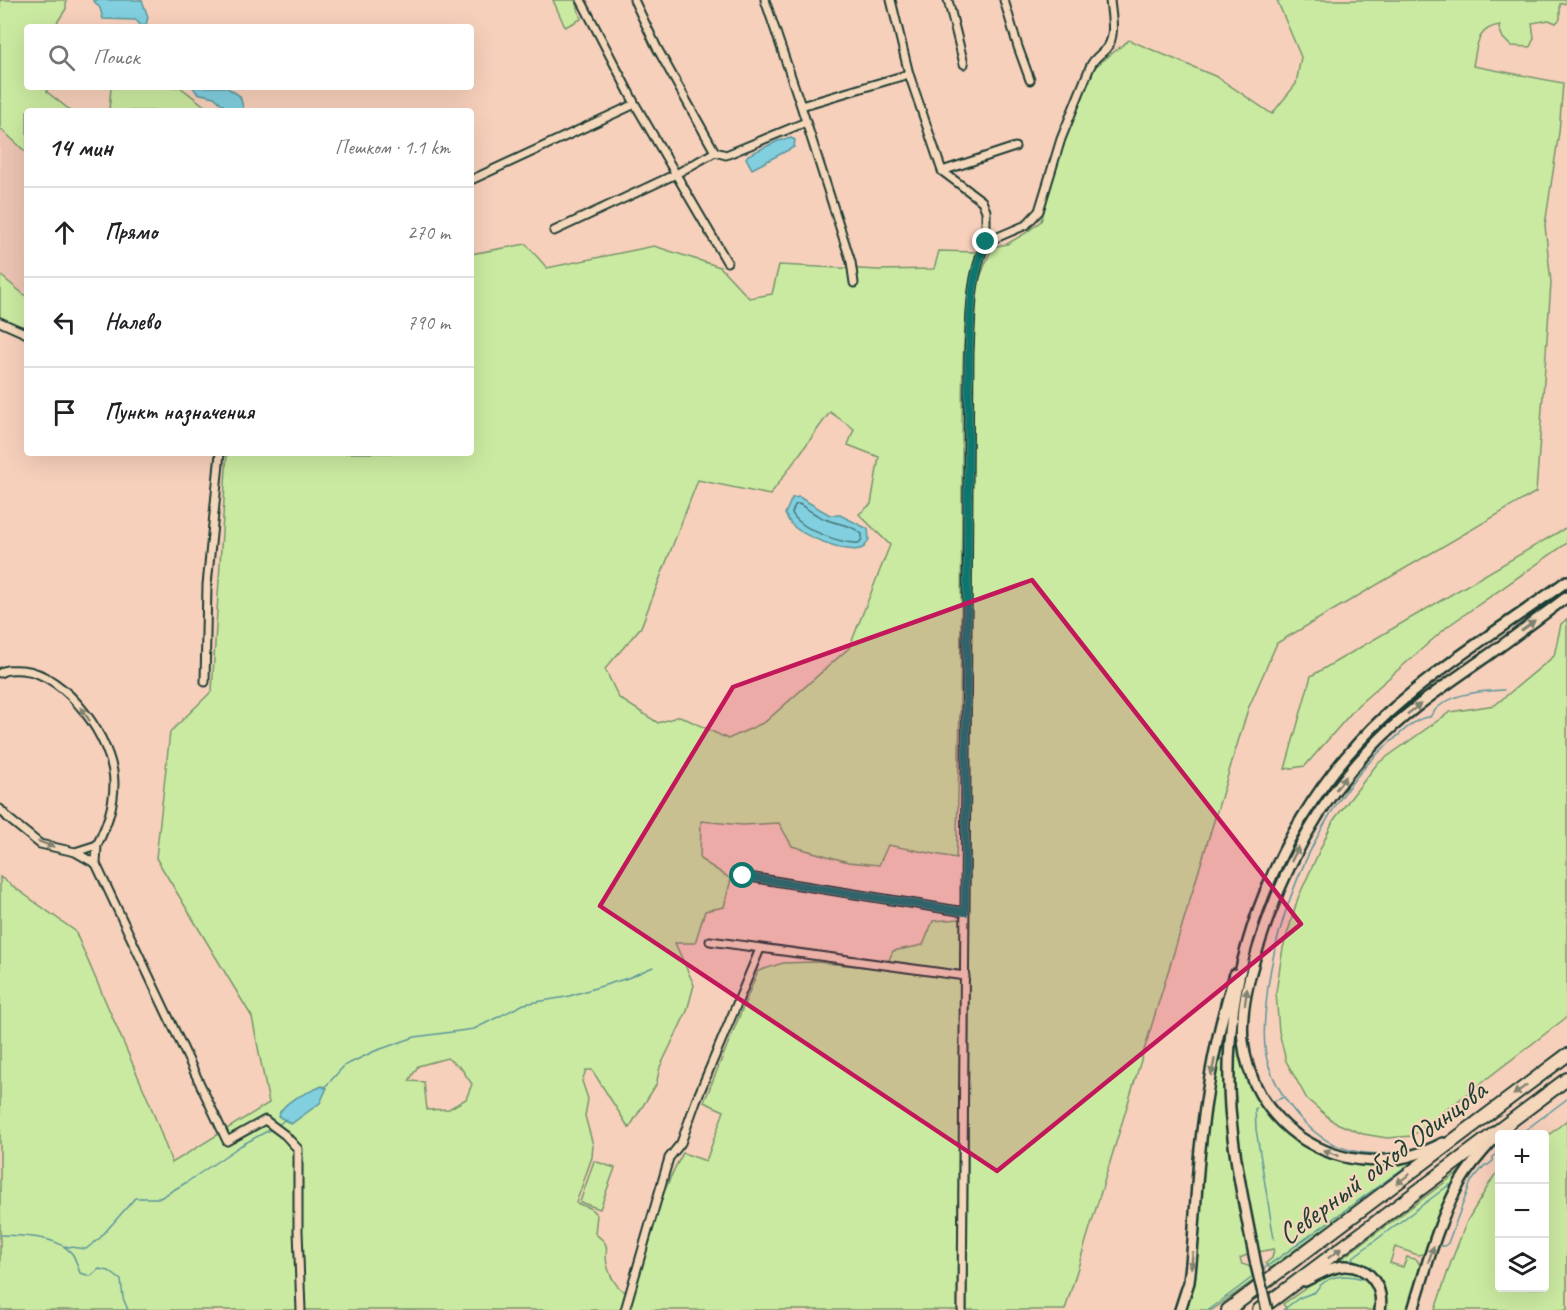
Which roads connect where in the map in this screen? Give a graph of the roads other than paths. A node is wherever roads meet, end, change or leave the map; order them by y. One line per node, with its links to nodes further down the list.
1 (581, 0): 11 (street)
2 (634, 0): 15 (street)
3 (765, 0): 12 (street)
4 (891, 0): 9 (street)
5 (948, 0): 8 (street)
6 (1004, 0): 10 (street)
7 (1110, 0): 20 (street)
8 (964, 64)
9 (909, 74): 12 (street); 16 (street)
10 (1030, 80)
11 (635, 104): 17 (street); 18 (street)
12 (801, 106): 13 (street)
13 (806, 122): 15 (street); 22 (street)
14 (1015, 147): 16 (street)
15 (715, 152): 17 (street)
16 (942, 171): 20 (street)
17 (676, 174): 19 (street); 21 (street)
18 (474, 179)
19 (554, 231)
20 (986, 242): 37 (street)
21 (727, 262)
22 (854, 283)
23 (0, 322): 24 (street)
24 (24, 333)
25 (220, 456): 31 (street)
26 (1567, 581): 29 (street)
27 (1567, 588): 29 (street)
28 (1567, 597): 45 (street, one-way to 28)
29 (1533, 606): 38 (street)
30 (2, 671): 33 (street, one-way to 30)
31 (205, 682)
32 (0, 809): 34 (street, one-way to 34)
33 (97, 845): 34 (street); 35 (street)
34 (75, 852): 35 (street)
35 (96, 864): 47 (street)
36 (743, 876): 37 (street)
37 (965, 912): 41 (street)
38 (1251, 930): 46 (street, bridge); 50 (street, one-way to 50)
39 (710, 941): 40 (street)
40 (760, 949): 41 (street); 48 (street)
41 (965, 976): 49 (street)
42 (1567, 1055): 45 (highway, Северный обход Одинцова, one-way to 45)
43 (1567, 1078): 44 (highway, Северный обход Одинцова)
44 (1512, 1120): 46 (highway, Северный обход Одинцова, one-way to 44); 54 (street, one-way to 44)
45 (1467, 1131): 51 (highway, Северный обход Одинцова, one-way to 51)
46 (1269, 1305): 52 (highway, Северный обход Одинцова); 53 (street)
47 (301, 1310)
48 (625, 1310)
49 (962, 1310)
50 (1180, 1310)
51 (1228, 1310)
52 (1259, 1310)
53 (1380, 1310)
54 (1413, 1310)

